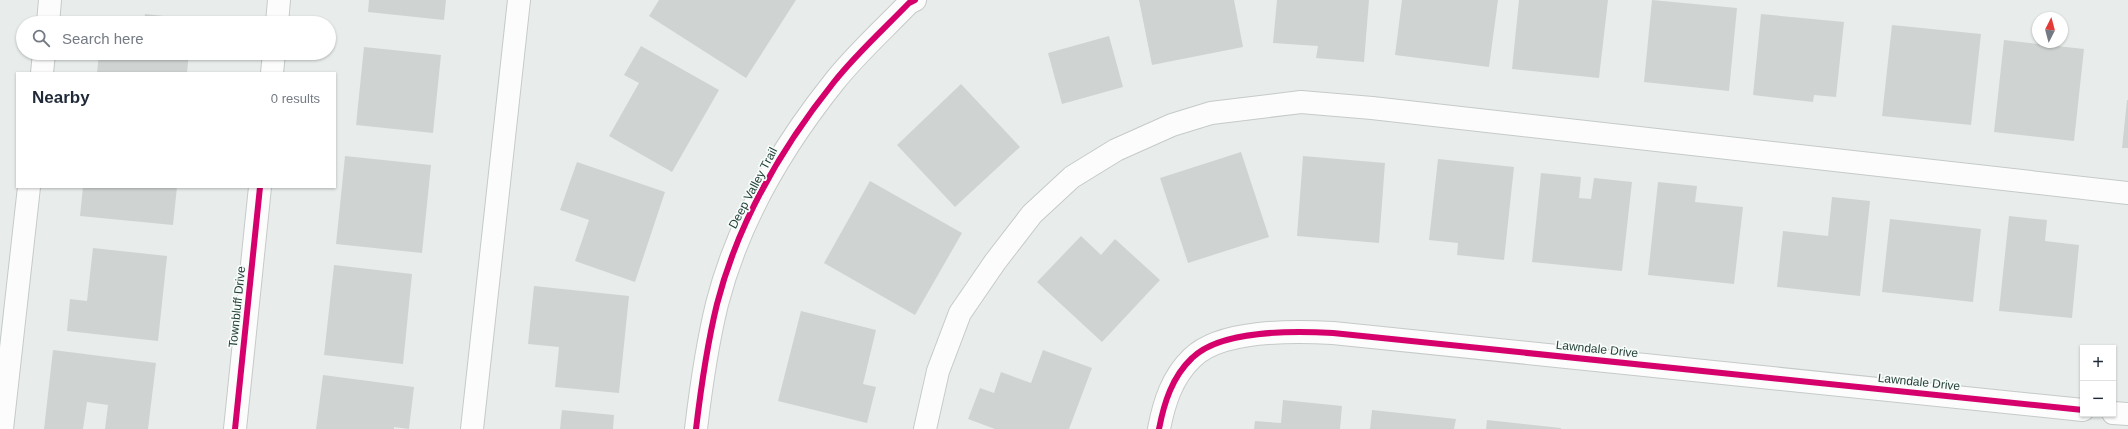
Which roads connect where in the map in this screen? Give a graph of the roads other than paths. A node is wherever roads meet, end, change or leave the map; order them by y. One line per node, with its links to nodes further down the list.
1 (50, 0): 5 (street)
2 (279, 0): 6 (street)
3 (519, 0): 19 (street)
4 (910, 1): 20 (street, Deep Valley Trail)
5 (49, 16)
6 (278, 16)
7 (43, 60): 9 (street)
8 (273, 60): 10 (street)
9 (42, 72)
10 (272, 72)
11 (29, 188): 17 (street)
12 (260, 188): 18 (street, Townbluff Drive)
13 (2128, 193): 21 (street)
14 (2080, 410): 22 (street, Lawndale Drive)
15 (2116, 413): 16 (street)
16 (2128, 414)
17 (2, 429)
18 (235, 429)
19 (472, 429)
20 (696, 429)
21 (925, 429)
22 (1159, 429)

